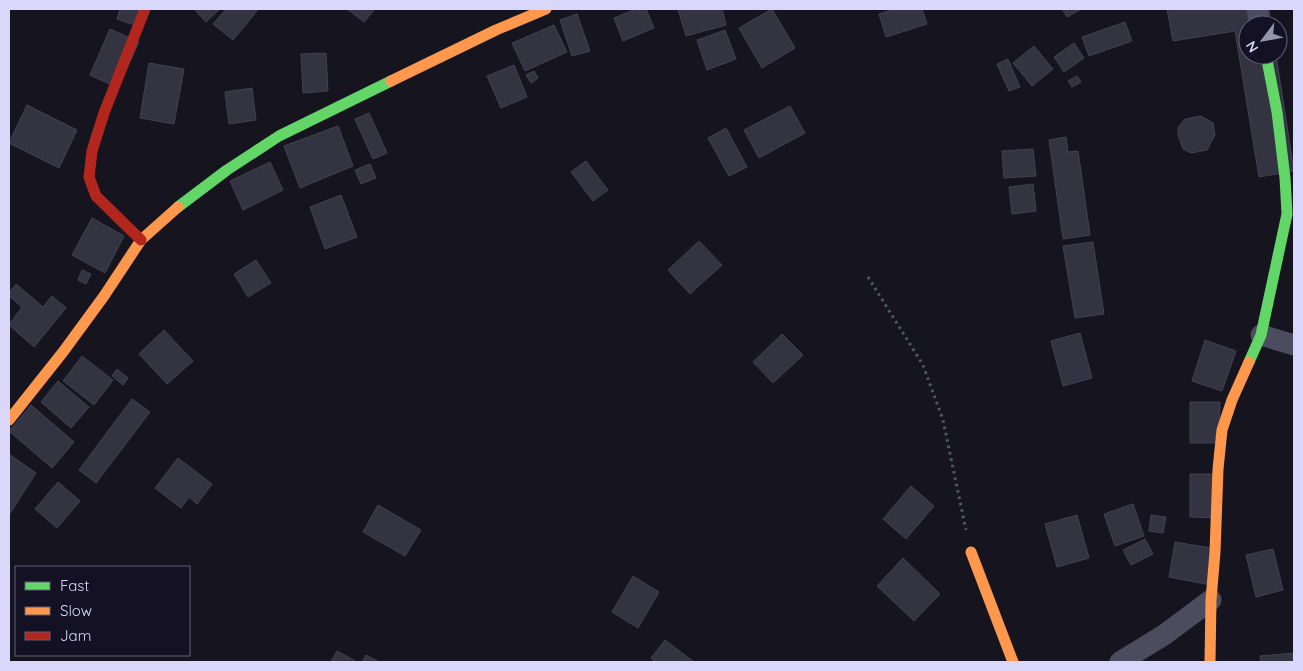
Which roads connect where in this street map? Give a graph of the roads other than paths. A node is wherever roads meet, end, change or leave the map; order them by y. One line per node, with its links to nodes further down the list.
1 (145, 9): 4 (street)
2 (546, 9): 4 (street)
3 (1268, 65): 5 (street)
4 (141, 240): 7 (street)
5 (1261, 335): 6 (street); 10 (street)
6 (1294, 345)
7 (15, 399): 8 (street)
8 (9, 420)
9 (971, 552): 11 (street)
10 (1211, 600): 12 (street); 13 (street)
11 (1013, 662)
12 (1120, 662)
13 (1210, 662)

